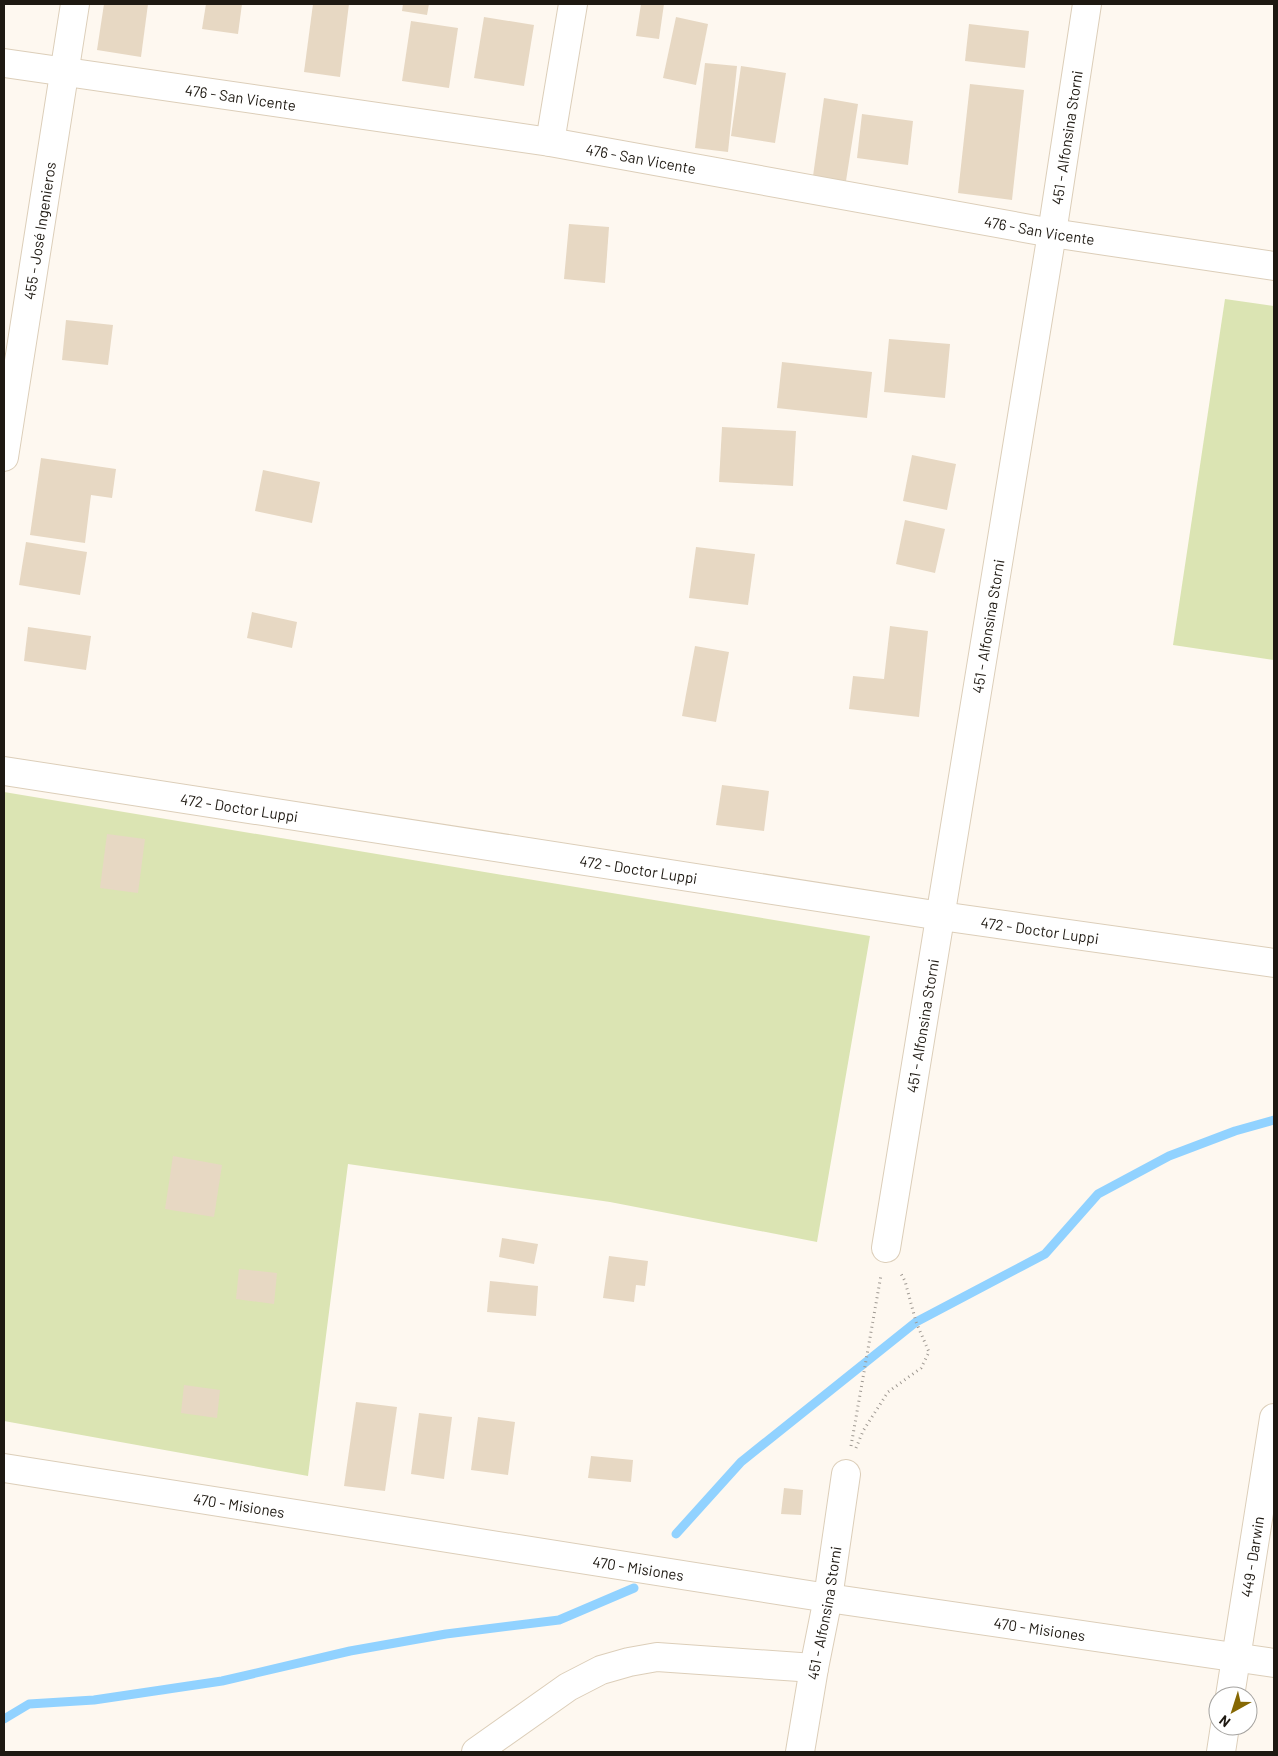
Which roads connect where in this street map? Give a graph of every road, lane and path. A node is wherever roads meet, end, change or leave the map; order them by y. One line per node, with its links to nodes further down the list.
1 (75, 4): 5 (street, 455 - José Ingenieros)
2 (573, 4): 6 (street)
3 (1087, 4): 7 (street, 451 - Alfonsina Storni)
4 (4, 63): 5 (street, 476 - San Vicente)
5 (64, 73): 6 (street, 476 - San Vicente); 9 (street, 455 - José Ingenieros)
6 (550, 142): 7 (street, 476 - San Vicente)
7 (1052, 233): 8 (street, 476 - San Vicente); 11 (street, 451 - Alfonsina Storni)
8 (1274, 266)
9 (4, 457)
10 (4, 771): 11 (street, 472 - Doctor Luppi)
11 (941, 916): 12 (street, 472 - Doctor Luppi); 13 (street, 451 - Alfonsina Storni)
12 (1274, 963)
13 (886, 1248): 16 (path); 16 (path)
14 (1274, 1418): 18 (street, 449 - Darwin)
15 (4, 1468): 17 (street, 470 - Misiones)
16 (846, 1474): 17 (street, 451 - Alfonsina Storni)
17 (828, 1598): 18 (street, 470 - Misiones); 20 (street, 451 - Alfonsina Storni)
18 (1236, 1656): 19 (street, 470 - Misiones); 21 (street, 449 - Darwin)
19 (1274, 1663)
20 (814, 1668): 23 (street); 24 (street, 451 - Alfonsina Storni)
21 (1232, 1686)
22 (1223, 1736): 25 (street)
23 (476, 1752)
24 (800, 1752)
25 (1221, 1752)

